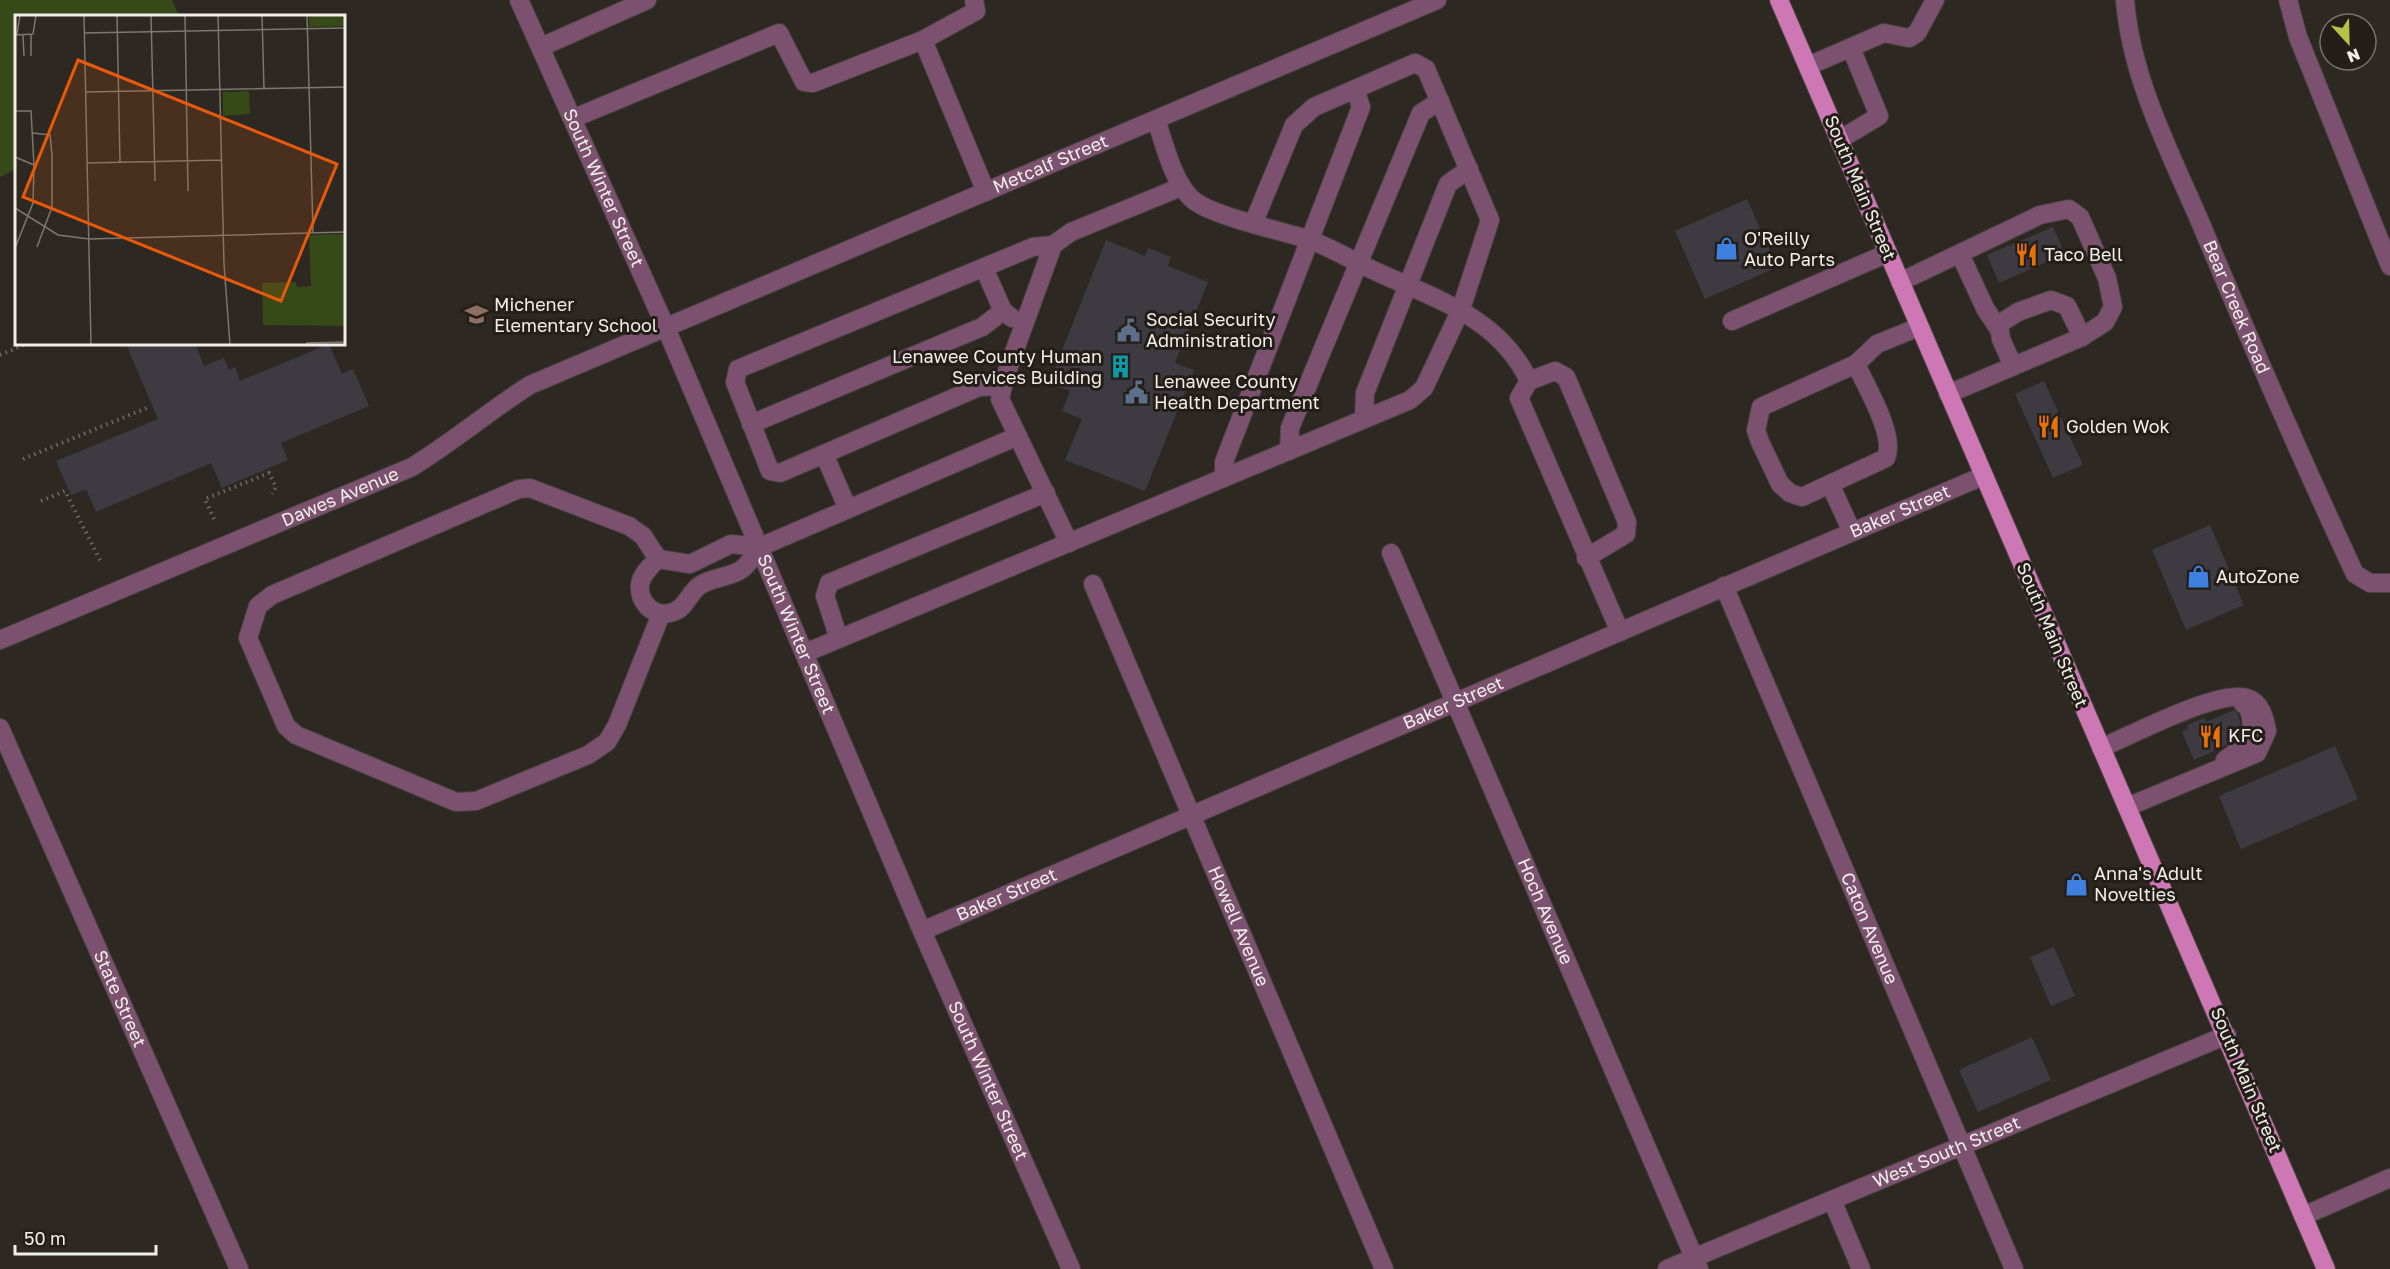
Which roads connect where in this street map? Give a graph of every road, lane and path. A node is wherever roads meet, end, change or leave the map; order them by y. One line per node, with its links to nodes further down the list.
1 (519, 0): 10 (street, South Winter Street)
2 (647, 0): 10 (street)
3 (974, 0): 9 (street)
4 (1437, 0): 16 (street, Metcalf Street)
5 (1780, 0): 12 (main road, South Main Street)
6 (1935, 0): 11 (street)
7 (2125, 0): 69 (street, Bear Creek Road)
8 (2288, 0): 27 (street)
9 (923, 40): 15 (street); 20 (street)
10 (541, 47): 15 (street, South Winter Street)
11 (1851, 48): 12 (street); 17 (street)
12 (1808, 66): 17 (main road, South Main Street)
13 (1355, 89): 14 (street); 21 (street); 22 (street)
14 (1440, 101): 18 (street); 26 (street)
15 (574, 118): 36 (street, South Winter Street)
16 (1156, 120): 19 (street); 20 (street, Metcalf Street)
17 (1839, 140): 24 (main road, South Main Street)
18 (1469, 169): 30 (street); 31 (street)
19 (1181, 187): 21 (street); 23 (street)
20 (986, 192): 36 (street, Metcalf Street)
21 (1253, 224): 22 (street)
22 (1310, 240): 26 (street); 54 (street)
23 (1053, 245): 28 (street); 34 (street)
24 (1888, 253): 29 (main road, South Main Street); 33 (street)
25 (1960, 254): 29 (street); 37 (street); 38 (street)
26 (1359, 264): 30 (street); 50 (street)
27 (2390, 266)
28 (984, 268): 32 (street); 48 (street)
29 (1900, 282): 35 (main road, South Main Street)
30 (1408, 286): 31 (street); 47 (street)
31 (1461, 309): 43 (street); 47 (street)
32 (1003, 312): 34 (street); 48 (street)
33 (1732, 321)
34 (1023, 326): 44 (street)
35 (1919, 327): 41 (street); 45 (main road, South Main Street)
36 (666, 328): 63 (street, South Winter Street); 76 (street, Dawes Avenue)
37 (2000, 331): 38 (street); 42 (street)
38 (2082, 337): 42 (street)
39 (24, 345): 40 (path)
40 (0, 355)
41 (1856, 363): 55 (street); 55 (street)
42 (2013, 366): 45 (street)
43 (1529, 381): 65 (street); 65 (street)
44 (1003, 386): 49 (street); 51 (street)
45 (1948, 394): 53 (main road, South Main Street)
46 (149, 407): 52 (path)
47 (1364, 419): 50 (street)
48 (751, 424): 51 (street)
49 (1018, 436): 56 (street); 59 (street)
50 (1289, 451): 54 (street)
51 (824, 454): 59 (street)
52 (23, 459)
53 (1983, 476): 61 (street, Baker Street); 80 (main road, South Main Street)
54 (1224, 478): 62 (street)
55 (1830, 484): 61 (street)
56 (1046, 493): 62 (street); 75 (street)
57 (272, 494): 60 (path)
58 (41, 501): 67 (path)
59 (848, 509): 63 (street)
60 (213, 519)
61 (1852, 532): 72 (street, Baker Street)
62 (1069, 543): 75 (street)
63 (760, 547): 68 (street); 71 (street); 77 (street, South Winter Street)
64 (1391, 553): 78 (street, Hoch Avenue)
65 (1586, 558): 74 (street)
66 (658, 559): 68 (street); 73 (street); 73 (street)
67 (102, 562)
68 (690, 564): 71 (street)
69 (2390, 583)
70 (1093, 584): 82 (street, Howell Avenue)
71 (698, 586): 73 (street)
72 (1725, 586): 74 (street, Baker Street); 85 (street, Caton Avenue)
73 (661, 614)
74 (1620, 632): 78 (street, Baker Street)
75 (839, 639): 77 (street)
76 (0, 640)
77 (805, 653): 83 (street, South Winter Street)
78 (1458, 703): 82 (street, Baker Street); 89 (street, Hoch Avenue)
79 (0, 728): 90 (street, State Street)
80 (2101, 748): 81 (main road, South Main Street); 81 (street)
81 (2127, 807): 84 (main road, South Main Street)
82 (1190, 816): 83 (street, Baker Street); 92 (street, Howell Avenue)
83 (922, 931): 91 (street, South Winter Street)
84 (2227, 1035): 85 (street, West South Street); 88 (main road, South Main Street)
85 (1962, 1146): 87 (street, West South Street); 95 (street, Caton Avenue)
86 (2390, 1178): 88 (street)
87 (1832, 1200): 89 (street, West South Street); 94 (street)
88 (2303, 1216): 96 (main road, South Main Street)
89 (1697, 1263): 93 (street, West South Street)
90 (238, 1269)
91 (1071, 1269)
92 (1384, 1269)
93 (1668, 1269)
94 (1861, 1269)
95 (2014, 1269)
96 (2326, 1269)

